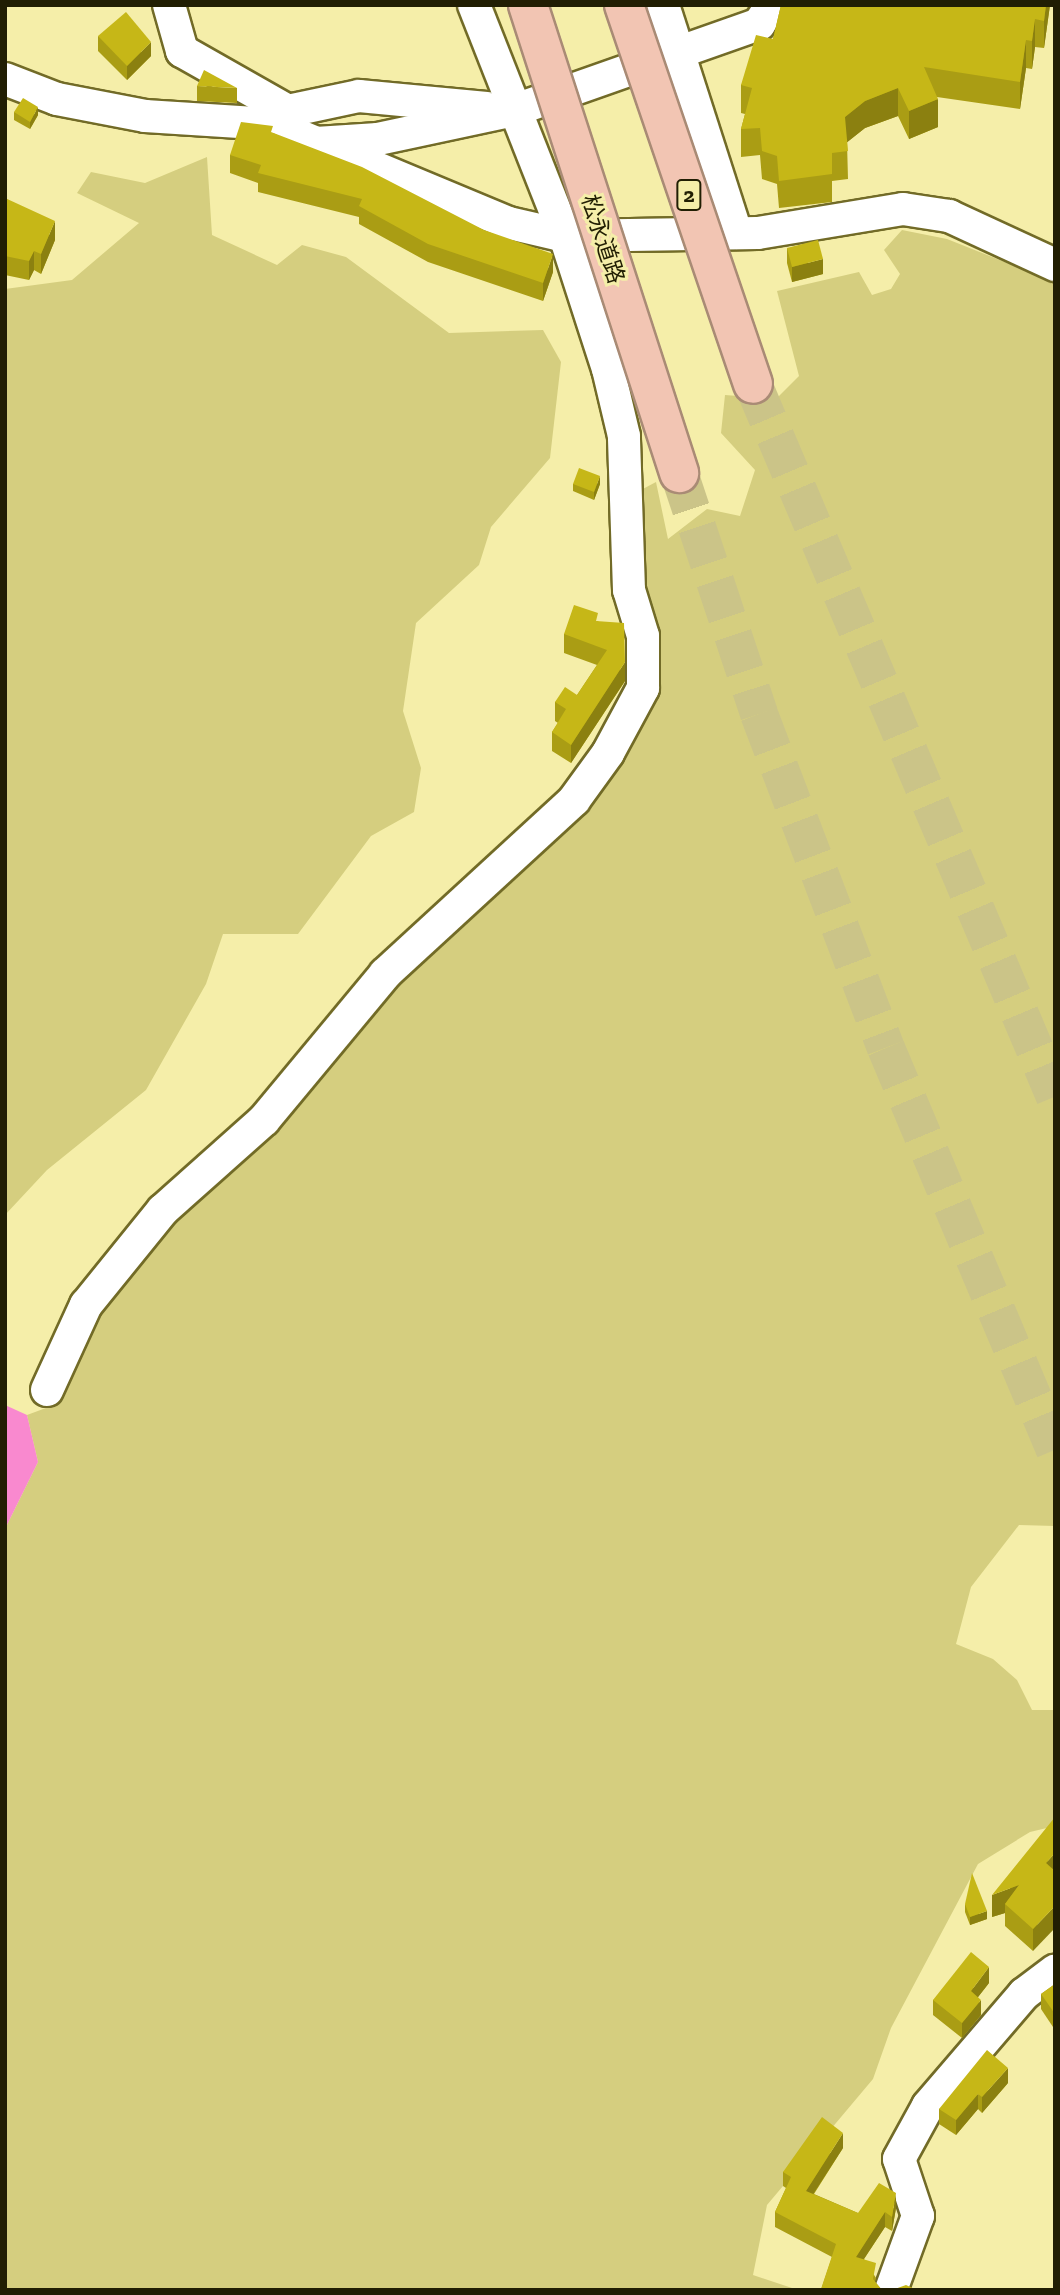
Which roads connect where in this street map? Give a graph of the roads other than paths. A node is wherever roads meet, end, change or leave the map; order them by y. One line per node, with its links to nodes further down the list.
1 (169, 5): 10 (street)
2 (474, 5): 10 (street)
3 (511, 5): 12 (highway, bridge)
4 (528, 5): 12 (highway, 松永道路, bridge)
5 (624, 5): 16 (highway, 2, bridge)
6 (663, 5): 8 (street)
7 (772, 5): 8 (street)
8 (678, 50): 10 (street); 13 (street)
9 (5, 79): 11 (street)
10 (515, 110): 11 (street); 14 (street)
11 (314, 143): 14 (street)
12 (586, 187): 17 (highway, 松永道路, bridge)
13 (736, 233): 14 (street); 15 (street)
14 (565, 236): 18 (street)
15 (1055, 265)
16 (754, 384)
17 (679, 473)
18 (47, 1390)
19 (1055, 1971): 21 (street)
20 (1055, 1982): 21 (street)
21 (1024, 1994): 22 (street)
22 (891, 2290)

